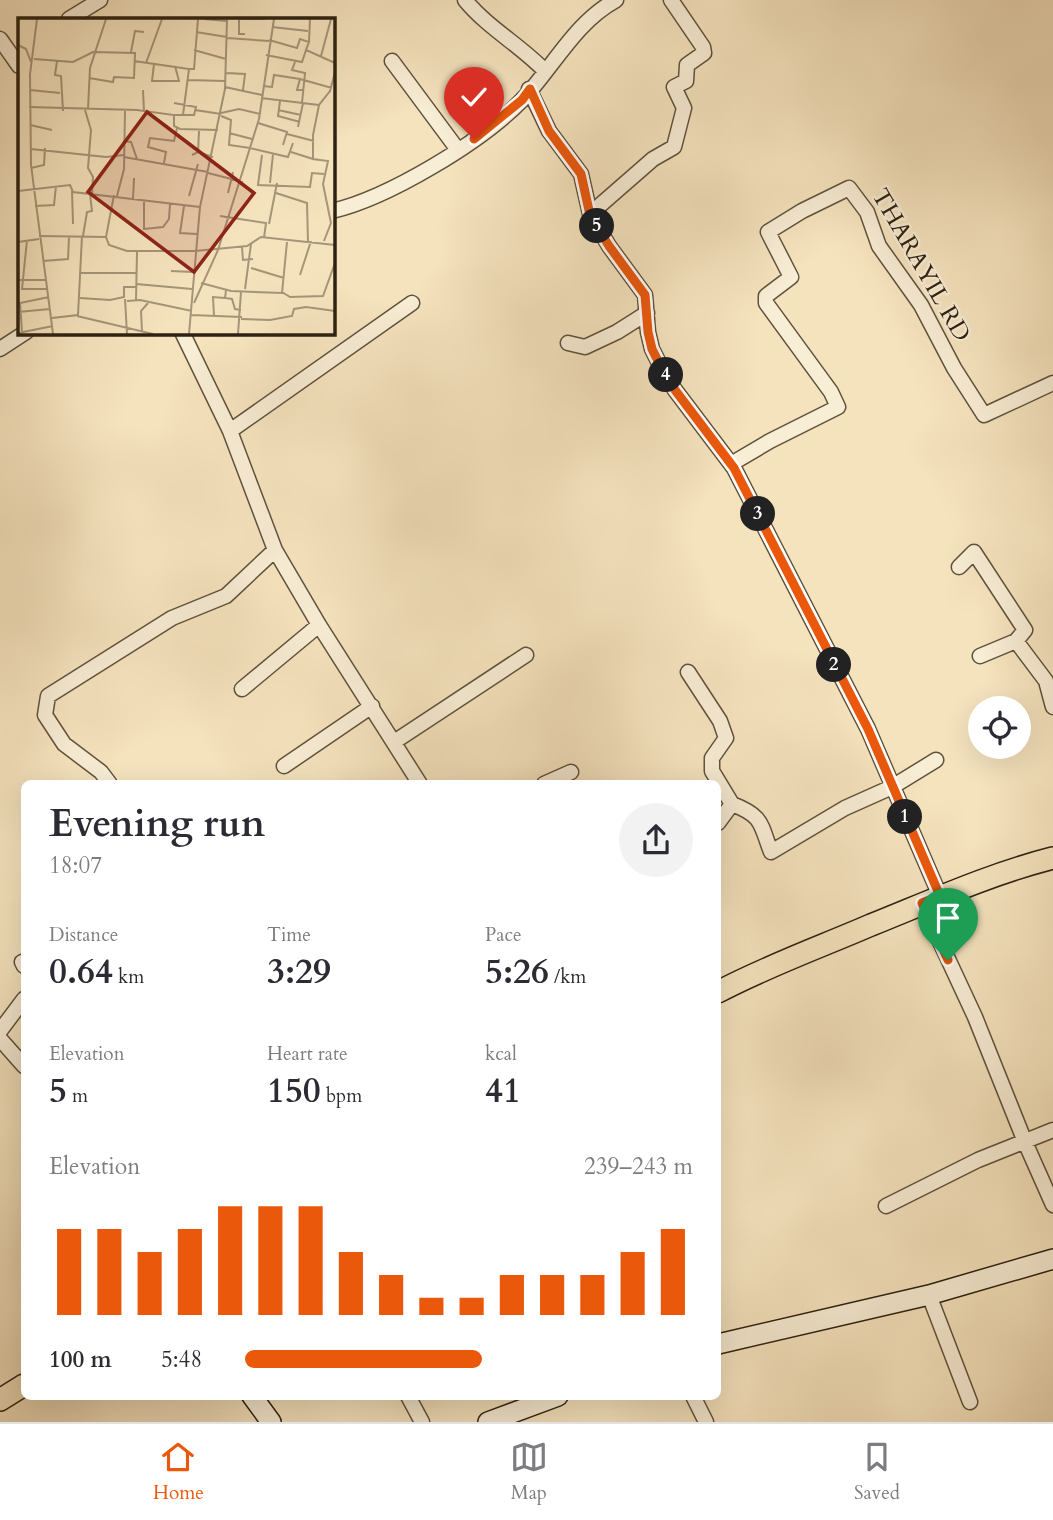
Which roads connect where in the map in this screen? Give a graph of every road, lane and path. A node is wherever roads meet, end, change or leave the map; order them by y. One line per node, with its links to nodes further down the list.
1 (100, 0): 5 (street)
2 (465, 0): 9 (street)
3 (616, 0): 9 (street)
4 (671, 0): 13 (street)
5 (71, 18)
6 (0, 39): 7 (street)
7 (16, 57)
8 (392, 61): 11 (street)
9 (545, 71): 10 (street)
10 (530, 89): 11 (street); 13 (street)
11 (458, 149): 12 (street)
12 (334, 210)
13 (590, 215): 15 (street)
14 (412, 303): 21 (street)
15 (647, 313): 18 (street); 22 (street)
16 (23, 334): 19 (street)
17 (183, 334): 21 (street)
18 (568, 343)
19 (0, 349)
20 (1053, 383): 22 (street, THARAYIL RD)
21 (230, 431): 23 (street)
22 (731, 464): 43 (street)
23 (275, 550): 25 (street); 38 (street)
24 (959, 567): 26 (street)
25 (319, 625): 31 (street); 32 (street)
26 (1016, 640): 28 (street); 30 (street)
27 (526, 655): 34 (street)
28 (980, 656)
29 (688, 672): 41 (street)
30 (1049, 678): 33 (street)
31 (242, 689)
32 (372, 706): 34 (street); 36 (street)
33 (1053, 707)
34 (394, 742): 39 (street)
35 (936, 760): 43 (street)
36 (284, 766)
37 (570, 772): 40 (street)
38 (107, 780)
39 (418, 780)
40 (553, 780)
41 (717, 780)
42 (721, 786): 44 (street)
43 (892, 787): 44 (street); 47 (street)
44 (732, 804): 45 (street)
45 (721, 819)
46 (1053, 858): 47 (main road)
47 (931, 900): 48 (main road); 54 (street)
48 (721, 991)
49 (21, 1003): 50 (street)
50 (0, 1031)
51 (0, 1039): 52 (street)
52 (21, 1063)
53 (1053, 1130): 54 (street)
54 (1025, 1142): 55 (street); 56 (street)
55 (1053, 1205)
56 (886, 1206)
57 (1053, 1259): 58 (main road)
58 (929, 1294): 59 (main road); 66 (street)
59 (721, 1343)
60 (21, 1387): 61 (main road)
61 (0, 1400)
62 (255, 1400): 67 (main road)
63 (410, 1400): 68 (street)
64 (547, 1400): 69 (main road)
65 (695, 1400): 70 (street)
66 (970, 1402)
67 (271, 1422)
68 (422, 1422)
69 (488, 1422)
70 (706, 1422)

